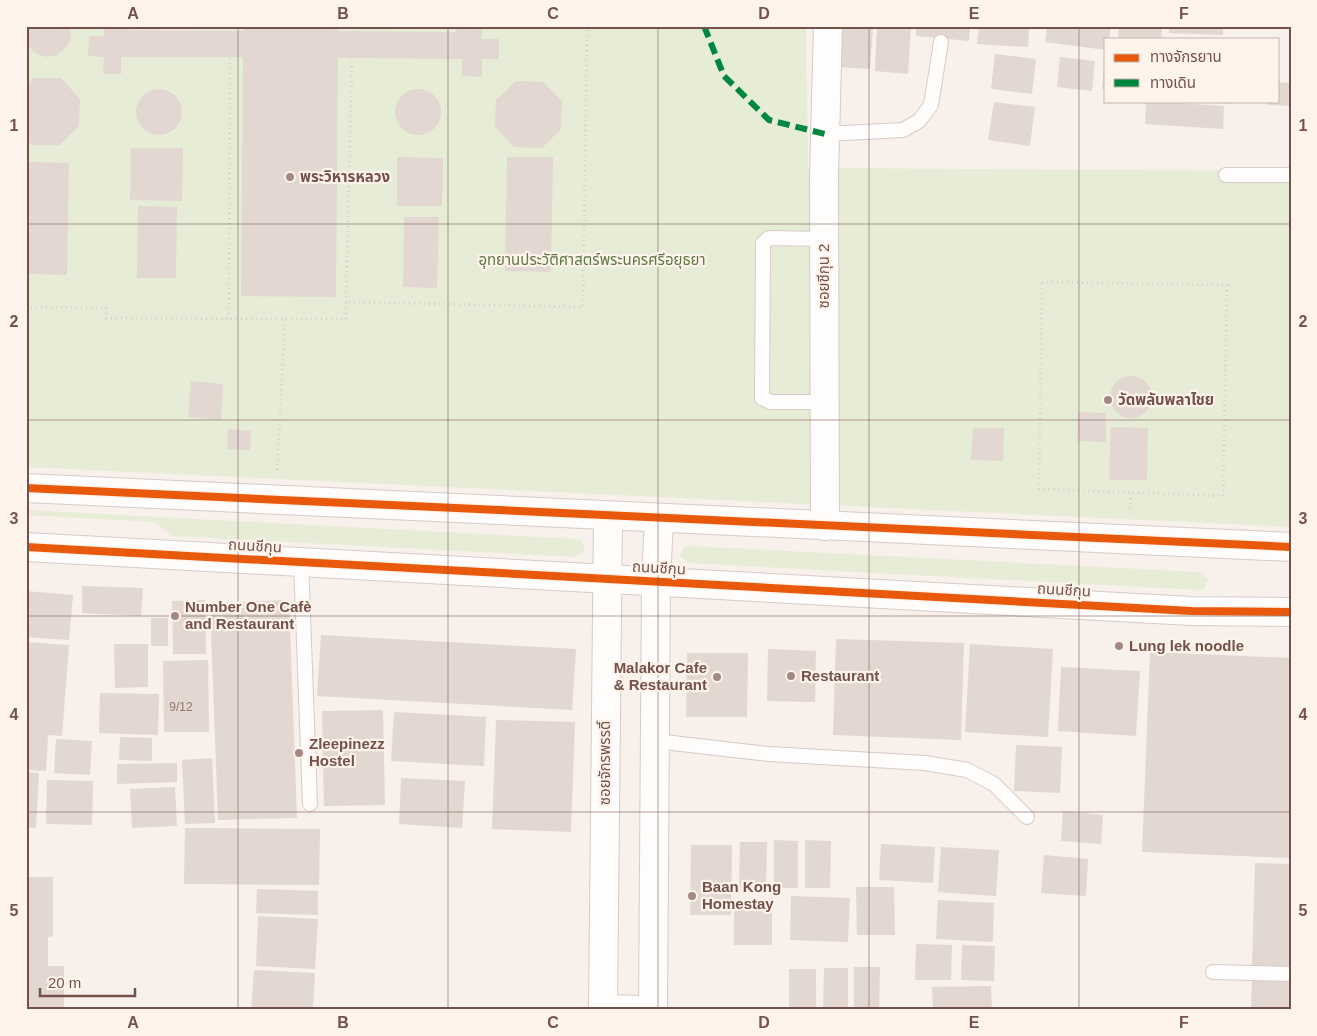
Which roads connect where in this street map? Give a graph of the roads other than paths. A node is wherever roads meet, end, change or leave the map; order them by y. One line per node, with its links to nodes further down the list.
1 (828, 26): 3 (main road, ซอยชีกุน 2)
2 (942, 42): 3 (lane)
3 (826, 134): 6 (main road, ซอยชีกุน 2)
4 (1226, 175): 5 (lane)
5 (1291, 175)
6 (824, 239): 7 (main road, ซอยชีกุน 2); 7 (lane)
7 (824, 402): 11 (main road, ซอยชีกุน 2)
8 (26, 488): 9 (main road)
9 (608, 516): 10 (main road); 15 (main road, ซอยจักรพรรดิ์)
10 (659, 518): 11 (main road); 16 (main road)
11 (825, 526): 13 (main road)
12 (26, 547): 14 (main road, ถนนชีกุน)
13 (1291, 547)
14 (302, 562): 15 (main road, ถนนชีกุน); 19 (lane)
15 (606, 579): 16 (main road, ถนนชีกุน); 23 (main road, ซอยจักรพรรดิ์)
16 (656, 582): 17 (main road, ถนนชีกุน); 18 (main road)
17 (1291, 612)
18 (655, 741): 20 (lane); 25 (main road)
19 (310, 804)
20 (1026, 817)
21 (1213, 972): 22 (lane)
22 (1291, 974)
23 (603, 1009): 24 (main road)
24 (643, 1010)
25 (653, 1010)

